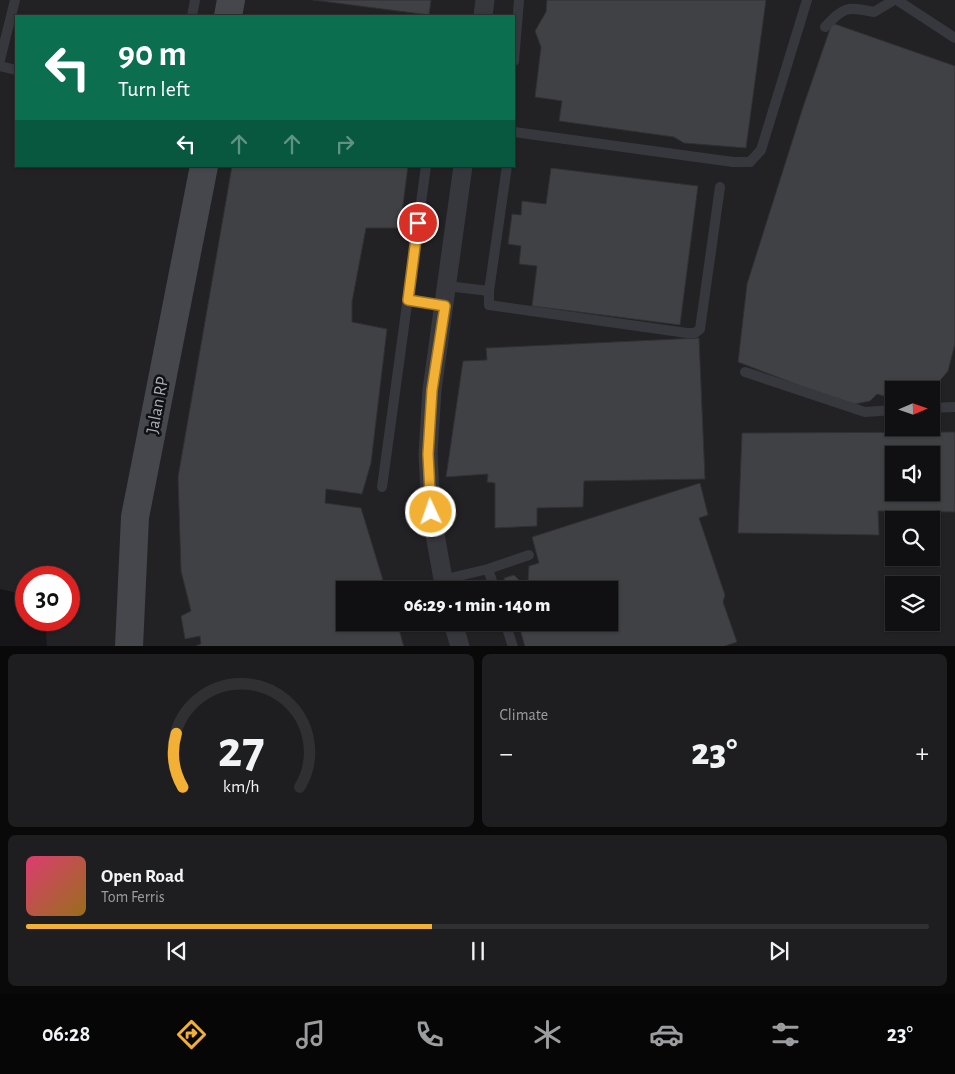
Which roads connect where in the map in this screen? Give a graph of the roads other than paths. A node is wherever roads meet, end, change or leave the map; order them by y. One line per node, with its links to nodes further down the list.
1 (15, 0): 14 (lane)
2 (195, 0): 8 (lane)
3 (231, 0): 9 (street)
4 (485, 0): 10 (street)
5 (519, 0): 13 (lane)
6 (807, 0): 17 (lane)
7 (896, 0): 11 (lane); 12 (lane)
8 (192, 15)
9 (228, 15)
10 (483, 15)
11 (824, 27)
12 (955, 38)
13 (515, 49)
14 (0, 60)
15 (0, 66): 16 (lane)
16 (15, 70)
17 (515, 132)
18 (204, 167): 39 (street, Jalan RP)
19 (426, 167): 25 (lane)
20 (463, 167): 23 (street)
21 (507, 167): 24 (lane)
22 (720, 188): 24 (lane)
23 (447, 286): 24 (lane); 26 (street)
24 (489, 291)
25 (408, 300): 26 (lane); 31 (lane)
26 (445, 306): 34 (street)
27 (745, 372): 30 (lane)
28 (955, 407): 29 (lane)
29 (940, 408)
30 (885, 411)
31 (382, 487)
32 (529, 556): 33 (lane)
33 (488, 569): 35 (lane); 36 (lane)
34 (443, 581)
35 (455, 581)
36 (492, 581)
37 (456, 631): 40 (street)
38 (508, 631): 41 (lane)
39 (129, 646)
40 (460, 646)
41 (513, 646)

